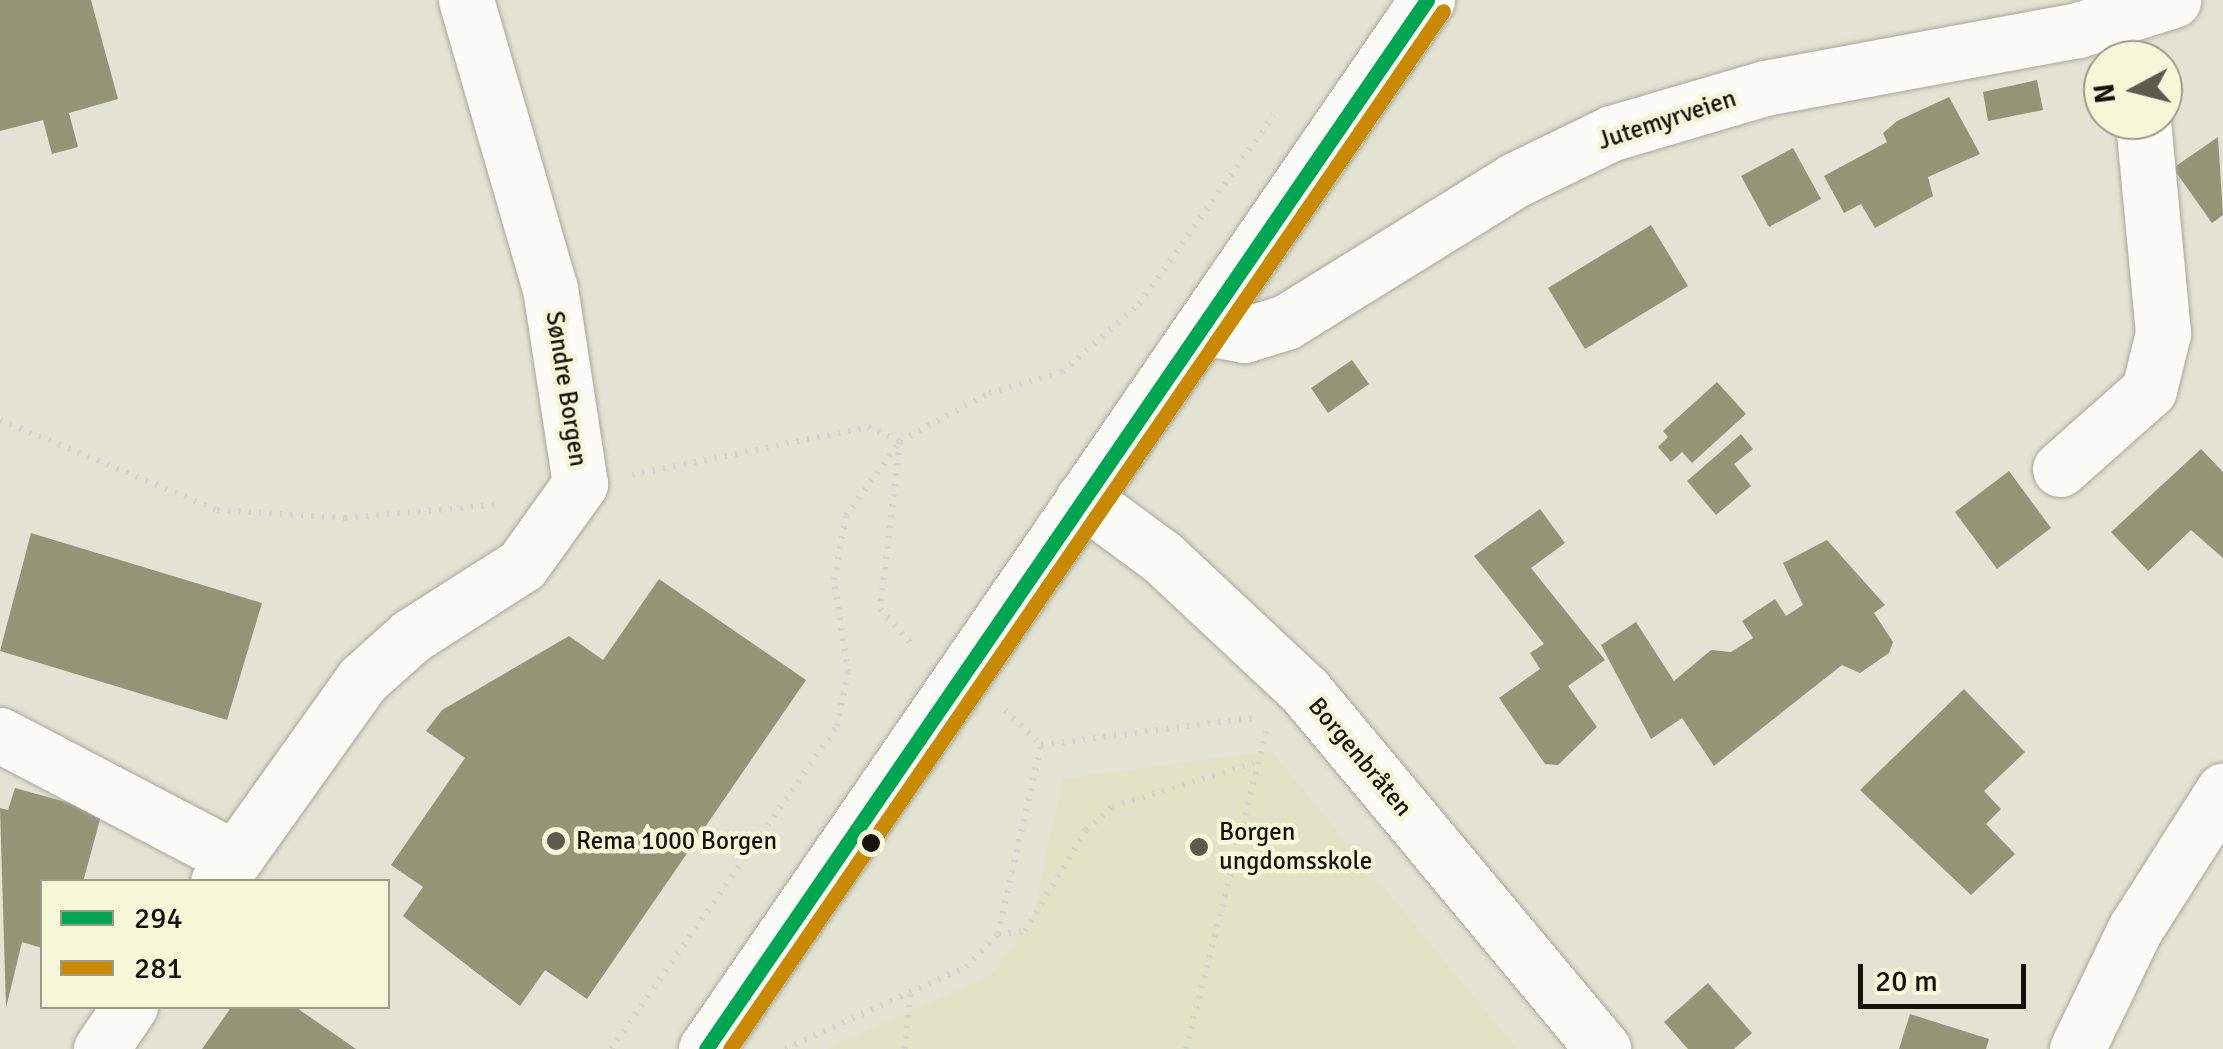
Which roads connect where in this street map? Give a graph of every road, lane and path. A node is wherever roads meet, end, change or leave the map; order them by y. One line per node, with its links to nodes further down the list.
1 (466, 0): 21 (street, Søndre Borgen)
2 (1427, 0): 8 (street)
3 (2173, 0): 4 (street, Jutemyrveien)
4 (2100, 40)
5 (2083, 46): 8 (street, Jutemyrveien)
6 (1285, 100): 10 (path)
7 (2145, 140): 11 (street)
8 (1202, 326): 13 (street)
9 (0, 420): 14 (path)
10 (900, 440): 12 (path); 15 (path); 27 (path)
11 (2060, 469)
12 (611, 479)
13 (1083, 498): 25 (street, Borgenbråten); 28 (street)
14 (505, 502)
15 (913, 646)
16 (1005, 710): 18 (path)
17 (1, 737): 21 (street)
18 (1041, 745): 19 (path); 22 (path)
19 (1253, 762): 22 (path); 31 (path)
20 (2223, 792): 32 (street)
21 (226, 870)
22 (998, 934): 23 (path)
23 (910, 993): 29 (path); 30 (path)
24 (128, 1009): 26 (street)
25 (1593, 1046)
26 (101, 1049)
27 (610, 1049)
28 (706, 1049)
29 (785, 1049)
30 (905, 1049)
31 (1186, 1049)
32 (2077, 1049)

